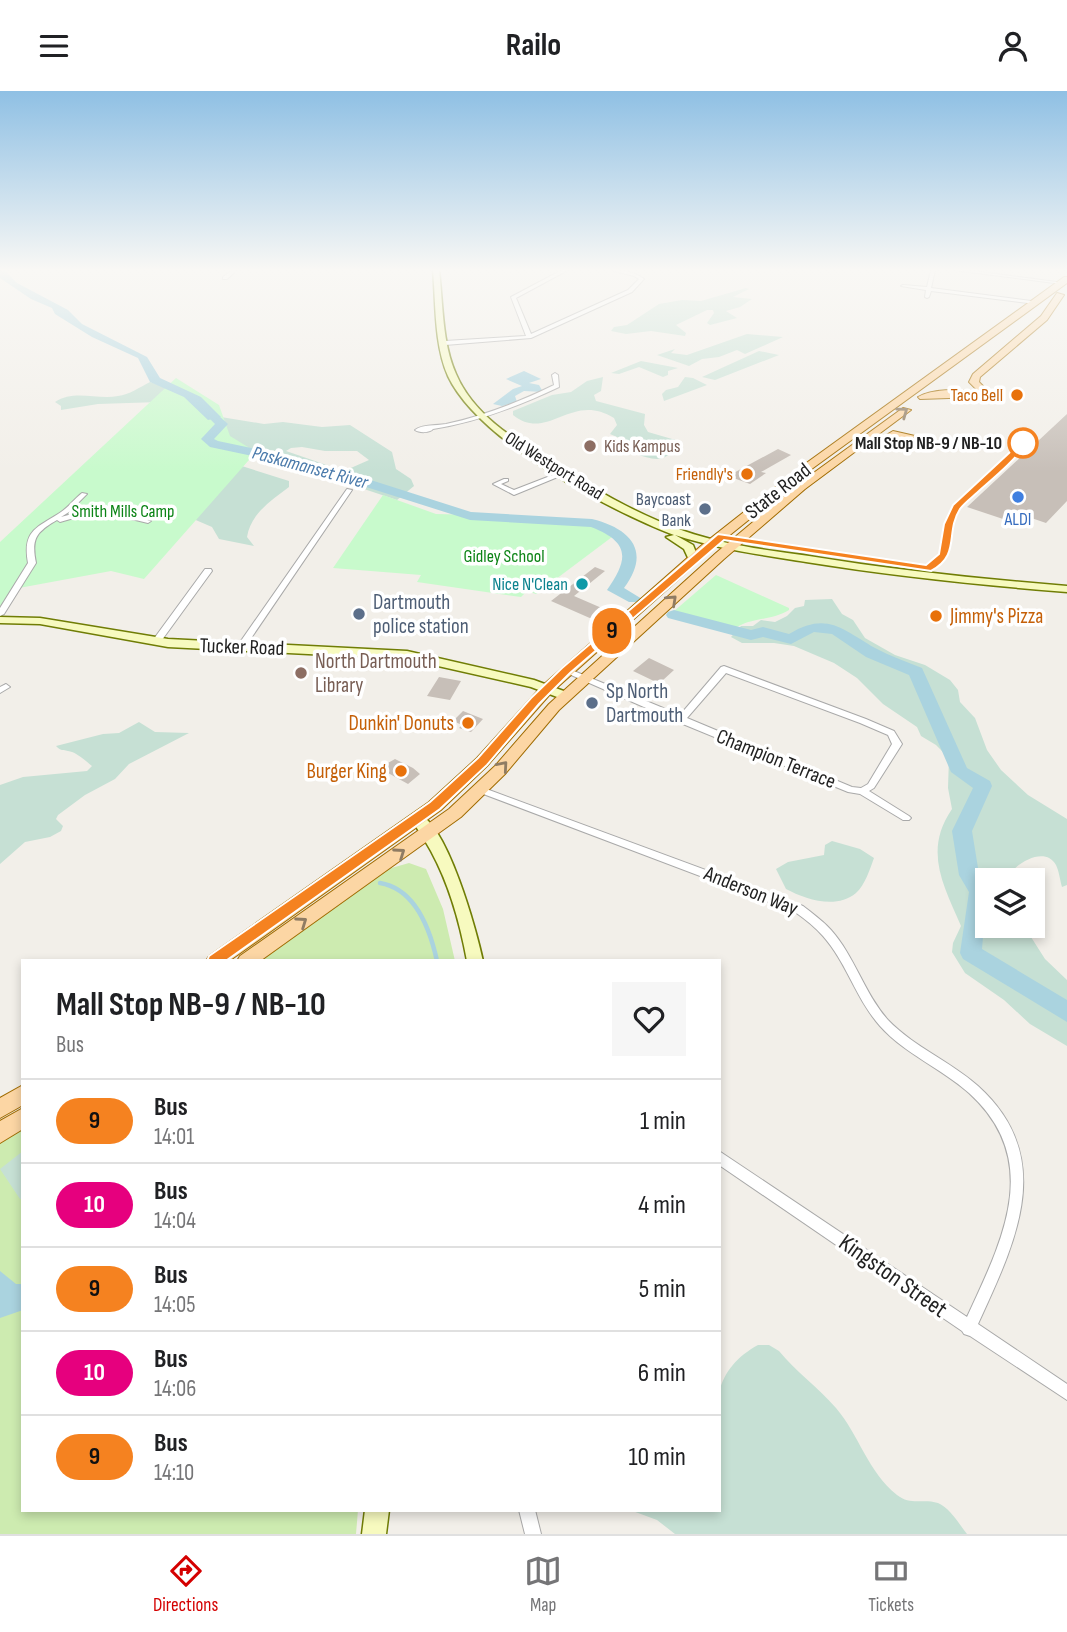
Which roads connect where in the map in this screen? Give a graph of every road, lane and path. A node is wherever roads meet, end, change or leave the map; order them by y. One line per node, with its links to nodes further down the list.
1 (444, 337): 6 (main road, Old Westport Road)
2 (524, 337): 6 (street)
3 (987, 337): 24 (main road, State Road)
4 (1003, 337): 8 (main road)
5 (1030, 337): 7 (main road)
6 (445, 343): 13 (main road, Old Westport Road)
7 (1005, 351): 9 (main road); 12 (main road)
8 (985, 352)
9 (974, 363)
10 (555, 375): 13 (street)
11 (943, 383): 12 (main road, State Road)
12 (923, 397): 20 (main road, State Road, one-way to 12)
13 (482, 416): 14 (street); 16 (main road, Old Westport Road)
14 (430, 428)
15 (909, 436): 20 (main road)
16 (563, 473): 17 (street); 22 (main road, Old Westport Road)
17 (506, 480)
18 (349, 490): 33 (street)
19 (84, 494): 23 (street)
20 (790, 498): 25 (main road, State Road)
21 (148, 521): 23 (street)
22 (658, 524): 24 (main road, Old Westport Road); 26 (main road)
23 (40, 528): 30 (street)
24 (718, 539): 25 (main road, Old Westport Road); 26 (main road, State Road)
25 (736, 543): 28 (main road); 29 (main road); 35 (main road, State Road, one-way to 25)
26 (694, 560): 34 (main road, State Road)
27 (208, 571): 32 (street)
28 (1067, 579)
29 (1067, 589)
30 (0, 614)
31 (0, 619): 32 (main road, Tucker Road)
32 (156, 642): 33 (main road, Tucker Road)
33 (240, 647): 36 (main road, Tucker Road)
34 (566, 671): 35 (street, Champion Terrace); 36 (main road, State Road)
35 (584, 679): 37 (main road, State Road); 38 (street, Champion Terrace)
36 (547, 689): 37 (main road, Tucker Road); 42 (main road, State Road)
37 (565, 696): 39 (main road, State Road, one-way to 37)
38 (681, 720): 40 (street, Champion Terrace); 40 (street)
39 (481, 790): 42 (main road, State Road); 51 (street, Anderson Way)
40 (862, 791): 41 (street, Champion Terrace)
41 (906, 818)
42 (424, 825): 43 (main road, State Road); 44 (main road, State Road, one-way to 42); 45 (main road)
43 (218, 959)
44 (249, 959)
45 (475, 959)
46 (21, 1095): 47 (main road)
47 (0, 1109)
48 (21, 1118): 49 (main road)
49 (0, 1133)
50 (721, 1158): 51 (street, Kingston Street)
51 (970, 1329): 52 (street, Kingston Street)
52 (1067, 1393)
53 (377, 1512): 55 (main road)
54 (528, 1512): 56 (street)
55 (374, 1534)
56 (533, 1534)

